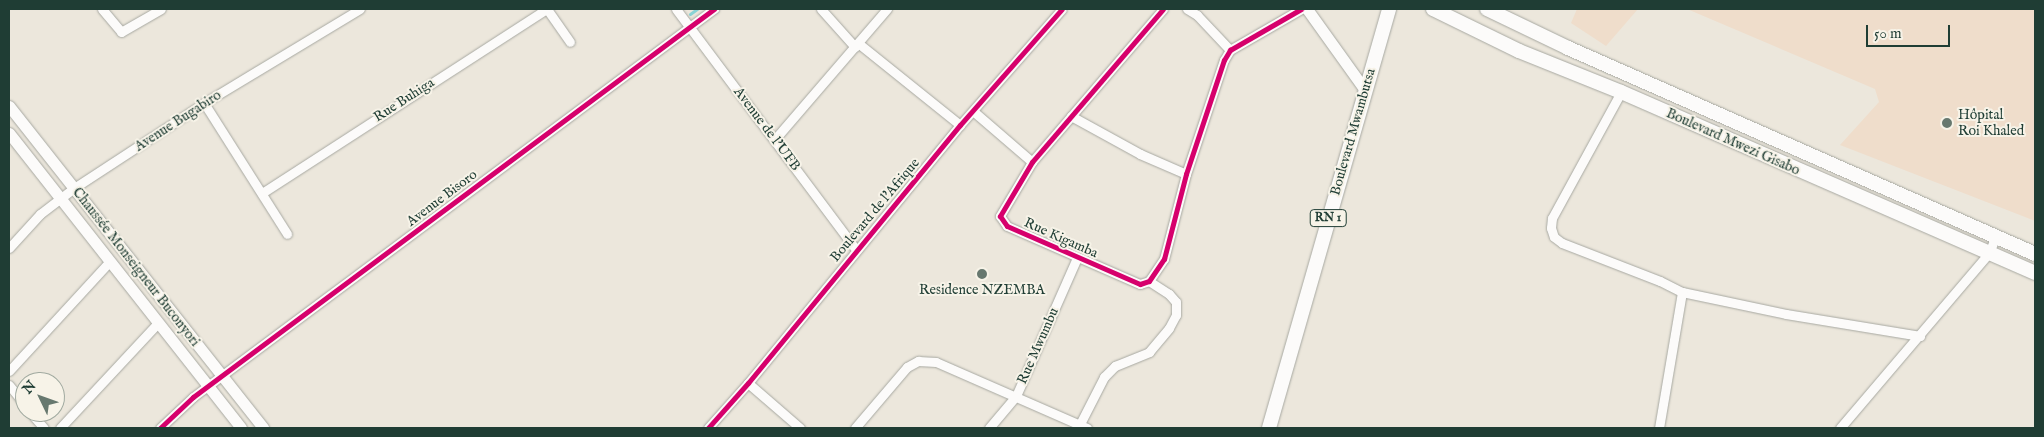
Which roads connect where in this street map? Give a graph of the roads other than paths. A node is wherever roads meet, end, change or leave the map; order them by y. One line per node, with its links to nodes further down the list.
1 (102, 9): 2 (street)
2 (161, 9)
3 (360, 9): 23 (street, Avenue Bugabiro)
4 (546, 9): 18 (street); 35 (street, Rue Buhiga)
5 (676, 9): 17 (street, Avenue de l'UFB)
6 (714, 9): 17 (street, Avenue Bisoro)
7 (821, 9): 19 (street)
8 (887, 9): 19 (street)
9 (1062, 9): 25 (street, Boulevard de l'Afrique)
10 (1163, 9): 26 (street)
11 (1187, 9): 20 (street)
12 (1301, 9): 20 (street)
13 (1307, 9): 21 (street)
14 (1389, 9): 21 (main road, Boulevard Mwambutsa / RN 1)
15 (1433, 9): 22 (main road, Boulevard Mwezi Gisabo)
16 (1487, 9): 30 (main road, Boulevard Mwezi Gisabo)
17 (690, 28): 29 (street, Avenue de l'UFB); 51 (street, Avenue Bisoro)
18 (570, 42)
19 (857, 45): 27 (street); 29 (street)
20 (1230, 50): 32 (street)
21 (1365, 90): 64 (main road, Boulevard Mwambutsa / RN 1)
22 (1621, 92): 33 (main road, Boulevard Mwezi Gisabo); 47 (street)
23 (204, 103): 34 (street, Avenue Bugabiro); 35 (street)
24 (9, 106): 34 (street, Chaussée Monseigneur Buconyori)
25 (973, 111): 27 (street, Boulevard de l'Afrique); 31 (street)
26 (1071, 116): 31 (street); 32 (street)
27 (960, 126): 40 (street, Boulevard de l'Afrique)
28 (9, 133): 36 (street, Chaussée Monseigneur Buconyori)
29 (775, 139): 40 (street, Avenue de l'UFB)
30 (1825, 161): 33 (main road); 38 (main road, Boulevard Mwezi Gisabo)
31 (1032, 162): 43 (street, Rue Kigamba)
32 (1186, 174): 46 (street)
33 (1817, 180): 41 (main road, Boulevard Mwezi Gisabo)
34 (74, 188): 36 (street, Avenue Bugabiro); 51 (street, Chaussée Monseigneur Buconyori)
35 (262, 193): 37 (street)
36 (61, 198): 39 (street, Avenue Bugabiro); 44 (street, Chaussée Monseigneur Buconyori)
37 (287, 234)
38 (1996, 236): 41 (street); 42 (main road, Boulevard Mwezi Gisabo)
39 (9, 248)
40 (856, 250): 52 (street, Boulevard de l'Afrique)
41 (1989, 253): 45 (main road, Boulevard Mwezi Gisabo); 49 (street)
42 (2035, 254)
43 (1077, 258): 46 (street, Rue Kigamba); 54 (street, Rue Mwumbu)
44 (110, 261): 48 (street, Chaussée Monseigneur Buconyori); 50 (street)
45 (2035, 273)
46 (1149, 281): 55 (street)
47 (1682, 292): 49 (street); 65 (street)
48 (158, 323): 53 (street, Chaussée Monseigneur Buconyori); 56 (street)
49 (1920, 336): 66 (street)
50 (9, 371)
51 (221, 376): 53 (street, Avenue Bisoro); 59 (street, Chaussée Monseigneur Buconyori)
52 (748, 383): 60 (street, Boulevard de l'Afrique); 61 (street)
53 (207, 386): 57 (street, Avenue Bisoro); 58 (street, Chaussée Monseigneur Buconyori)
54 (1016, 396): 55 (street); 62 (street); 63 (street, Rue Mwumbu)
55 (1084, 426)
56 (60, 428)
57 (160, 428)
58 (240, 428)
59 (263, 428)
60 (708, 428)
61 (800, 428)
62 (855, 428)
63 (989, 428)
64 (1269, 428)
65 (1659, 428)
66 (1840, 428)

